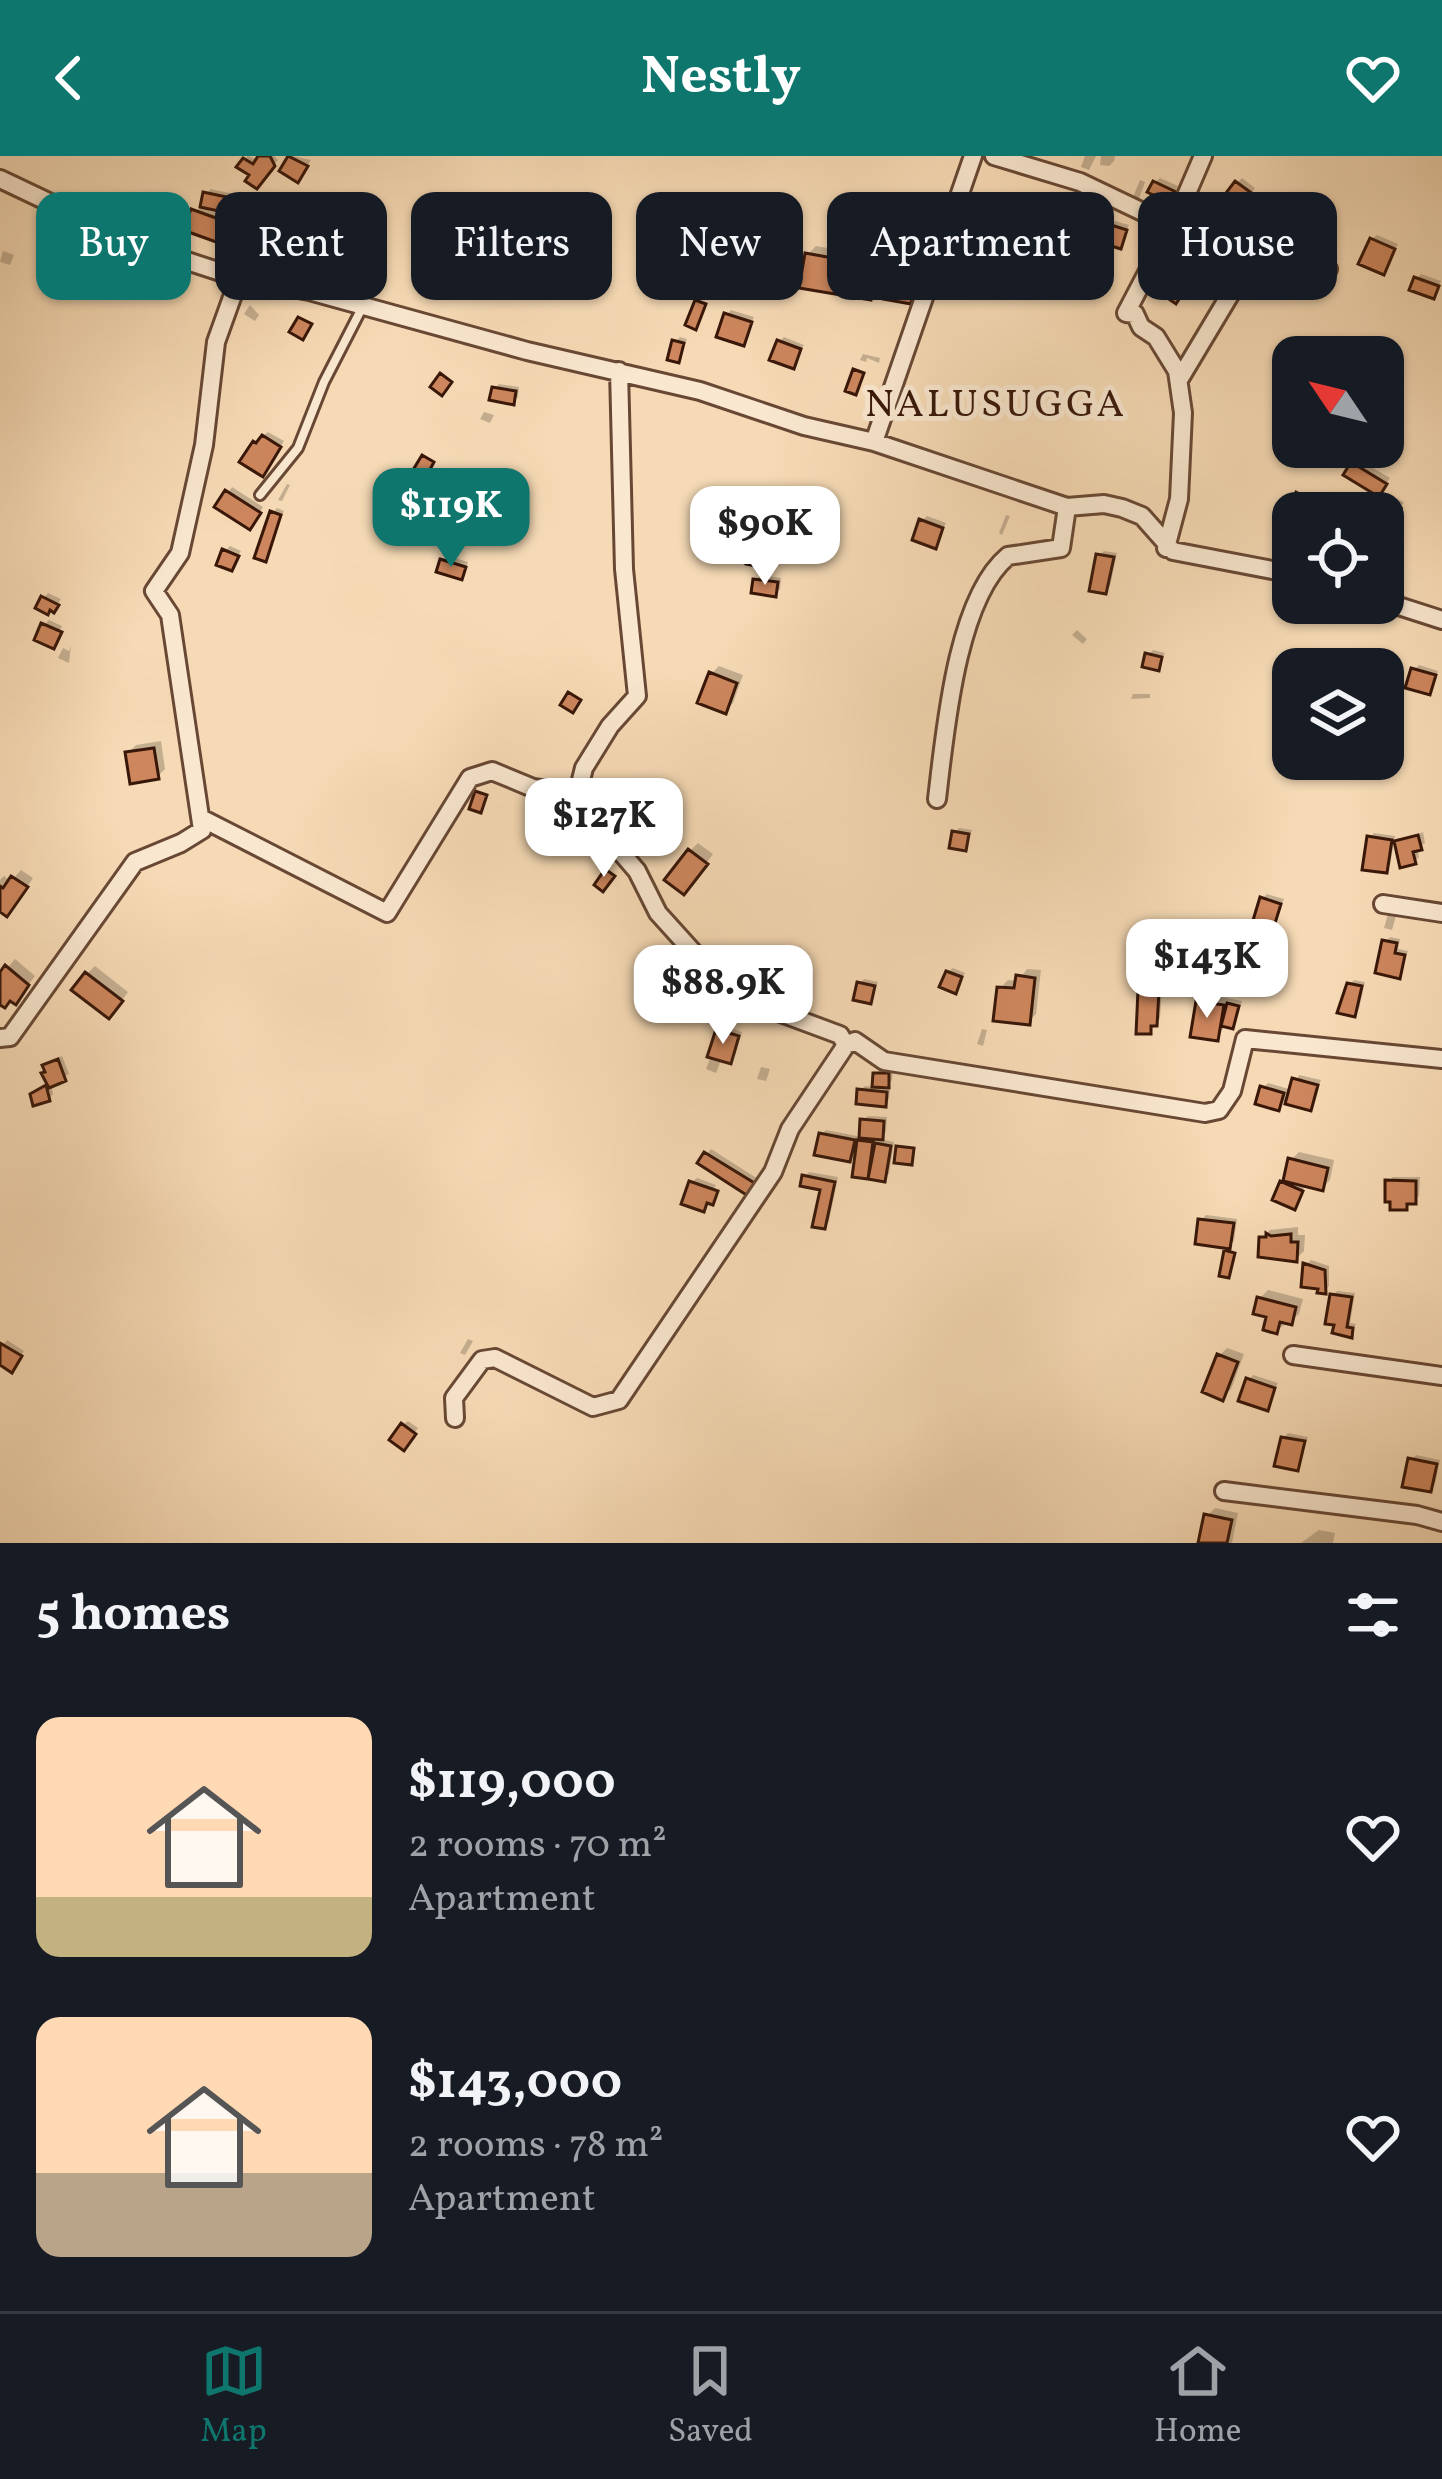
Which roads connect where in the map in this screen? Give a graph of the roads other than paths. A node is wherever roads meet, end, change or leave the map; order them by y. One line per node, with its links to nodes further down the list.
1 (973, 156): 15 (street)
2 (994, 156): 6 (street)
3 (1203, 156): 5 (street)
4 (0, 179): 7 (street)
5 (1187, 192)
6 (1138, 210)
7 (215, 270)
8 (1138, 290): 14 (street)
9 (231, 300): 24 (street)
10 (341, 300): 12 (street)
11 (1227, 300): 14 (street)
12 (362, 306): 13 (street); 16 (lane)
13 (619, 371): 15 (street); 22 (street)
14 (1179, 380): 18 (street)
15 (874, 442): 17 (street)
16 (260, 495)
17 (1066, 507): 18 (street); 23 (street)
18 (1166, 548): 19 (street)
19 (1272, 570)
20 (1404, 608): 21 (street)
21 (1442, 620)
22 (577, 794): 24 (street); 28 (street)
23 (937, 799)
24 (201, 818): 27 (street)
25 (1383, 904): 26 (street)
26 (1442, 913)
27 (0, 1038)
28 (846, 1045): 29 (street); 32 (street)
29 (1442, 1059)
30 (1293, 1355): 31 (street)
31 (1442, 1376)
32 (455, 1418)
33 (1224, 1491): 34 (street)
34 (1442, 1522)

